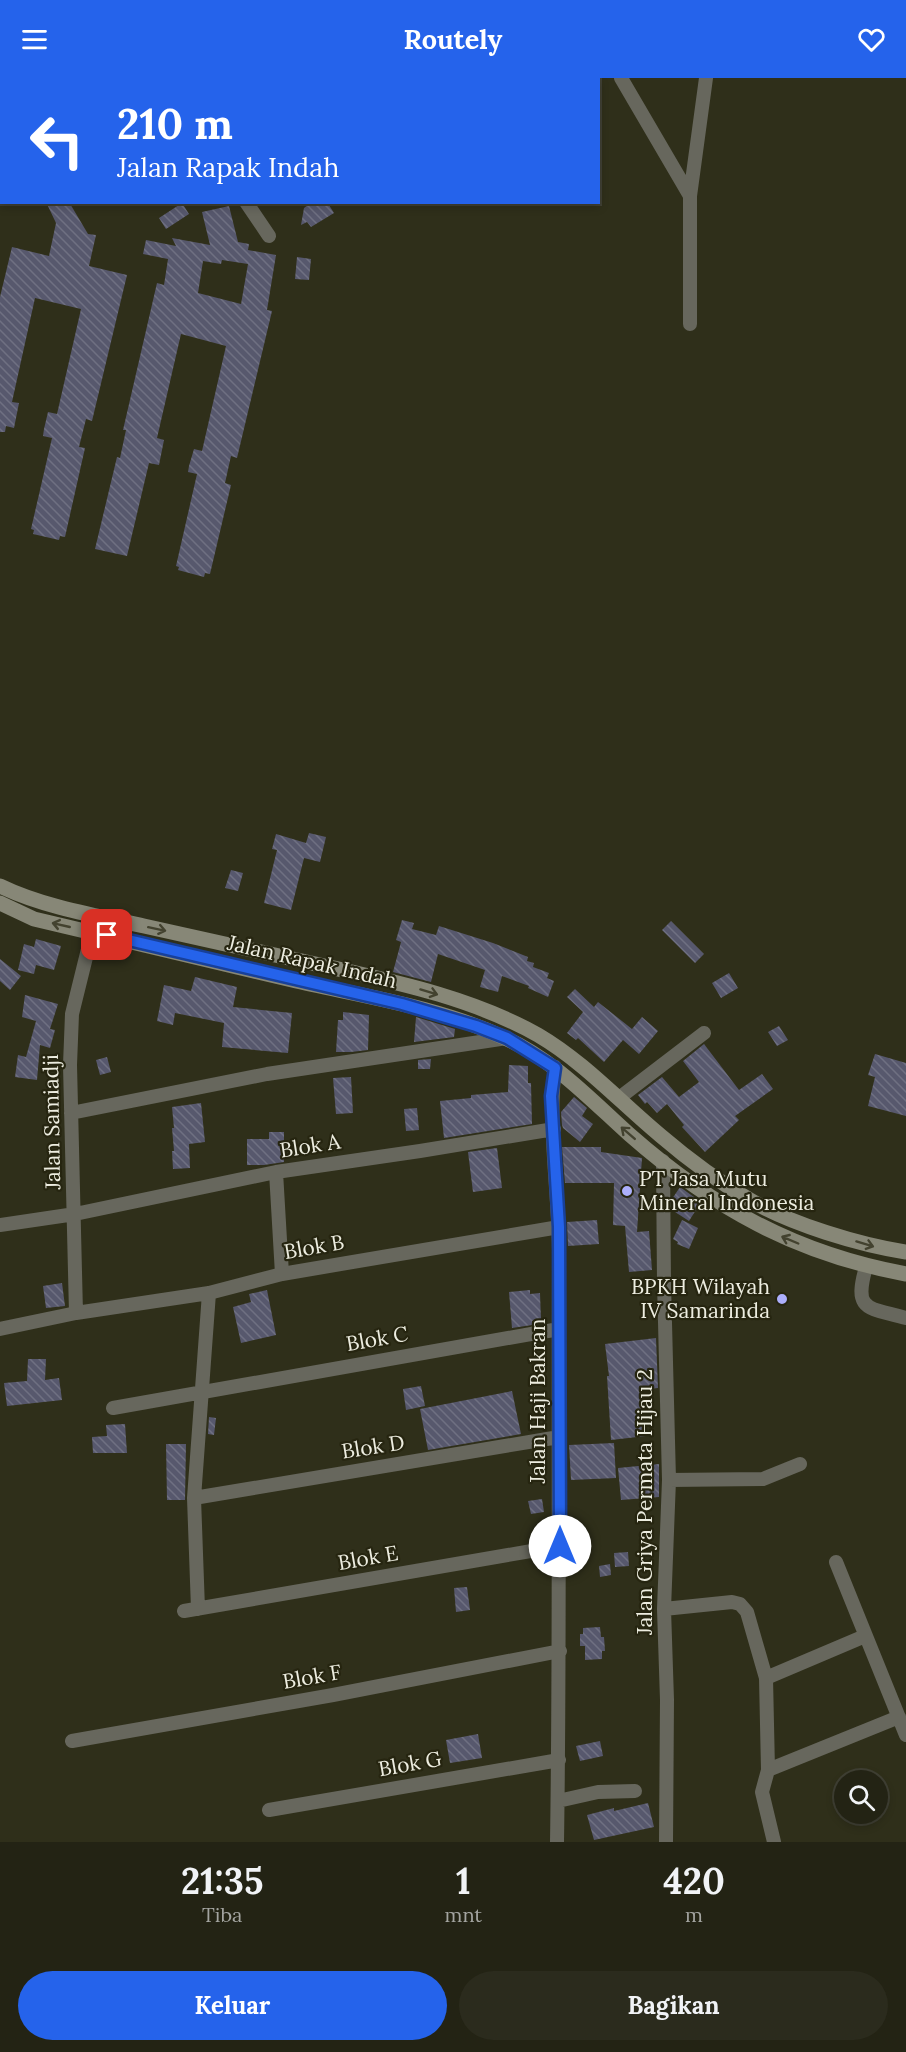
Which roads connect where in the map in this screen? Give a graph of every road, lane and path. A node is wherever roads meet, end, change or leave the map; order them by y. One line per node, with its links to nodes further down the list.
1 (621, 78): 3 (street)
2 (706, 78): 3 (street)
3 (690, 196): 6 (street)
4 (247, 204): 5 (street)
5 (269, 236)
6 (690, 324)
7 (0, 886): 13 (main road, Jalan Rapak Indah, one-way to 13)
8 (0, 903): 9 (main road, Jalan Rapak Indah, one-way to 8)
9 (92, 933): 11 (main road, Jalan Rapak Indah); 14 (street, Jalan Samiadji)
10 (704, 1033): 13 (street)
11 (507, 1038): 12 (main road, Jalan Rapak Indah); 14 (street)
12 (555, 1068): 15 (street, Jalan Haji Bakran); 16 (main road, Jalan Rapak Indah, one-way to 12)
13 (619, 1098): 21 (main road, Jalan Rapak Indah)
14 (71, 1113): 18 (street, Jalan Samiadji)
15 (554, 1129): 17 (street, Blok A); 20 (street, Jalan Haji Bakran)
16 (663, 1161): 23 (main road, Jalan Rapak Indah, one-way to 16); 36 (street, Jalan Griya Permata Hijau 2)
17 (276, 1172): 18 (street, Blok A); 25 (street)
18 (75, 1214): 19 (street, Blok A); 28 (street, Jalan Samiadji)
19 (0, 1225)
20 (559, 1227): 25 (street, Blok B); 31 (street, Jalan Haji Bakran)
21 (836, 1235): 22 (main road, Jalan Rapak Indah, one-way to 22); 23 (main road)
22 (906, 1252)
23 (827, 1255): 24 (main road, Jalan Rapak Indah)
24 (866, 1267): 26 (main road, Jalan Rapak Indah); 29 (street)
25 (282, 1274): 27 (street, Blok B)
26 (906, 1274)
27 (209, 1293): 28 (street, Blok B); 32 (street)
28 (76, 1313): 30 (street, Blok B)
29 (906, 1318)
30 (0, 1329)
31 (559, 1329): 32 (street, Blok C); 34 (street, Jalan Haji Bakran)
32 (202, 1392): 33 (street, Blok C); 37 (street)
33 (113, 1408)
34 (559, 1437): 37 (street, Blok D); 38 (street, Jalan Haji Bakran)
35 (800, 1464): 36 (street)
36 (669, 1480): 40 (street, Jalan Griya Permata Hijau 2)
37 (194, 1498): 38 (street, Blok E)
38 (560, 1546): 42 (street, Jalan Haji Bakran)
39 (836, 1562): 41 (street)
40 (664, 1609): 43 (street); 53 (street, Jalan Griya Permata Hijau 2)
41 (865, 1636): 43 (street); 44 (street)
42 (560, 1651): 46 (street, Blok F); 47 (street, Jalan Haji Bakran)
43 (766, 1678): 48 (street)
44 (899, 1717): 45 (street); 48 (street)
45 (906, 1735)
46 (72, 1741)
47 (559, 1760): 50 (street, Jalan Haji Bakran); 51 (street, Blok G)
48 (768, 1770): 54 (street)
49 (635, 1791): 50 (street)
50 (558, 1801): 52 (street, Jalan Haji Bakran)
51 (269, 1810)
52 (557, 1842)
53 (666, 1842)
54 (774, 1842)

